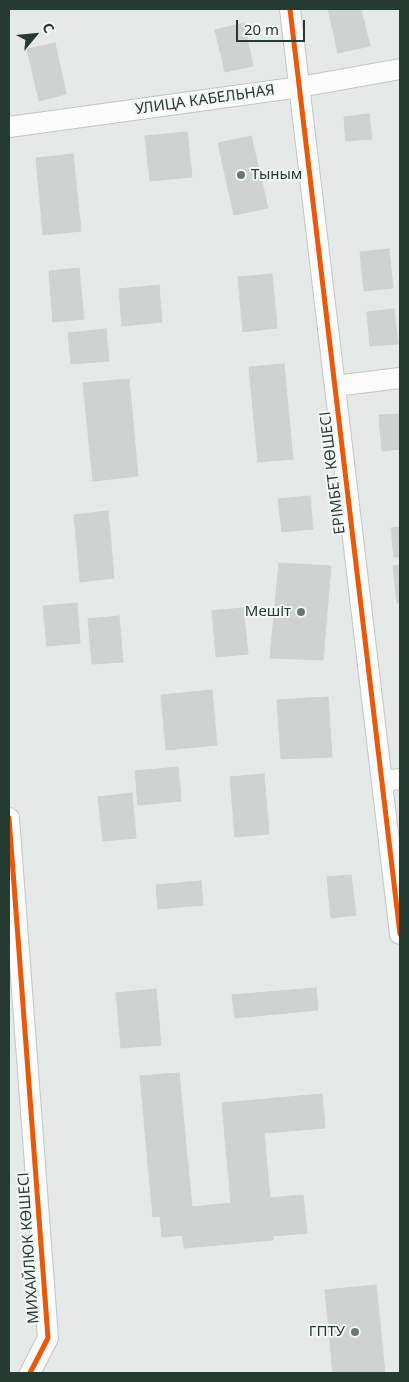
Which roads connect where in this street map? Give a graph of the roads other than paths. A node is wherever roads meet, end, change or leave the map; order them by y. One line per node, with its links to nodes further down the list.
1 (290, 9): 3 (street, ЕРІМБЕТ КӨШЕСІ)
2 (400, 69): 3 (street, УЛИЦА КАБЕЛЬНАЯ)
3 (300, 87): 4 (street, УЛИЦА КАБЕЛЬНАЯ); 6 (street, ЕРІМБЕТ КӨШЕСІ)
4 (9, 127)
5 (400, 378): 6 (street)
6 (335, 386): 7 (street, ЕРІМБЕТ КӨШЕСІ)
7 (391, 780): 9 (street, ЕРІМБЕТ КӨШЕСІ)
8 (9, 818): 10 (street, МИХАЙЛЮК КӨШЕСІ)
9 (400, 934)
10 (30, 1373)

